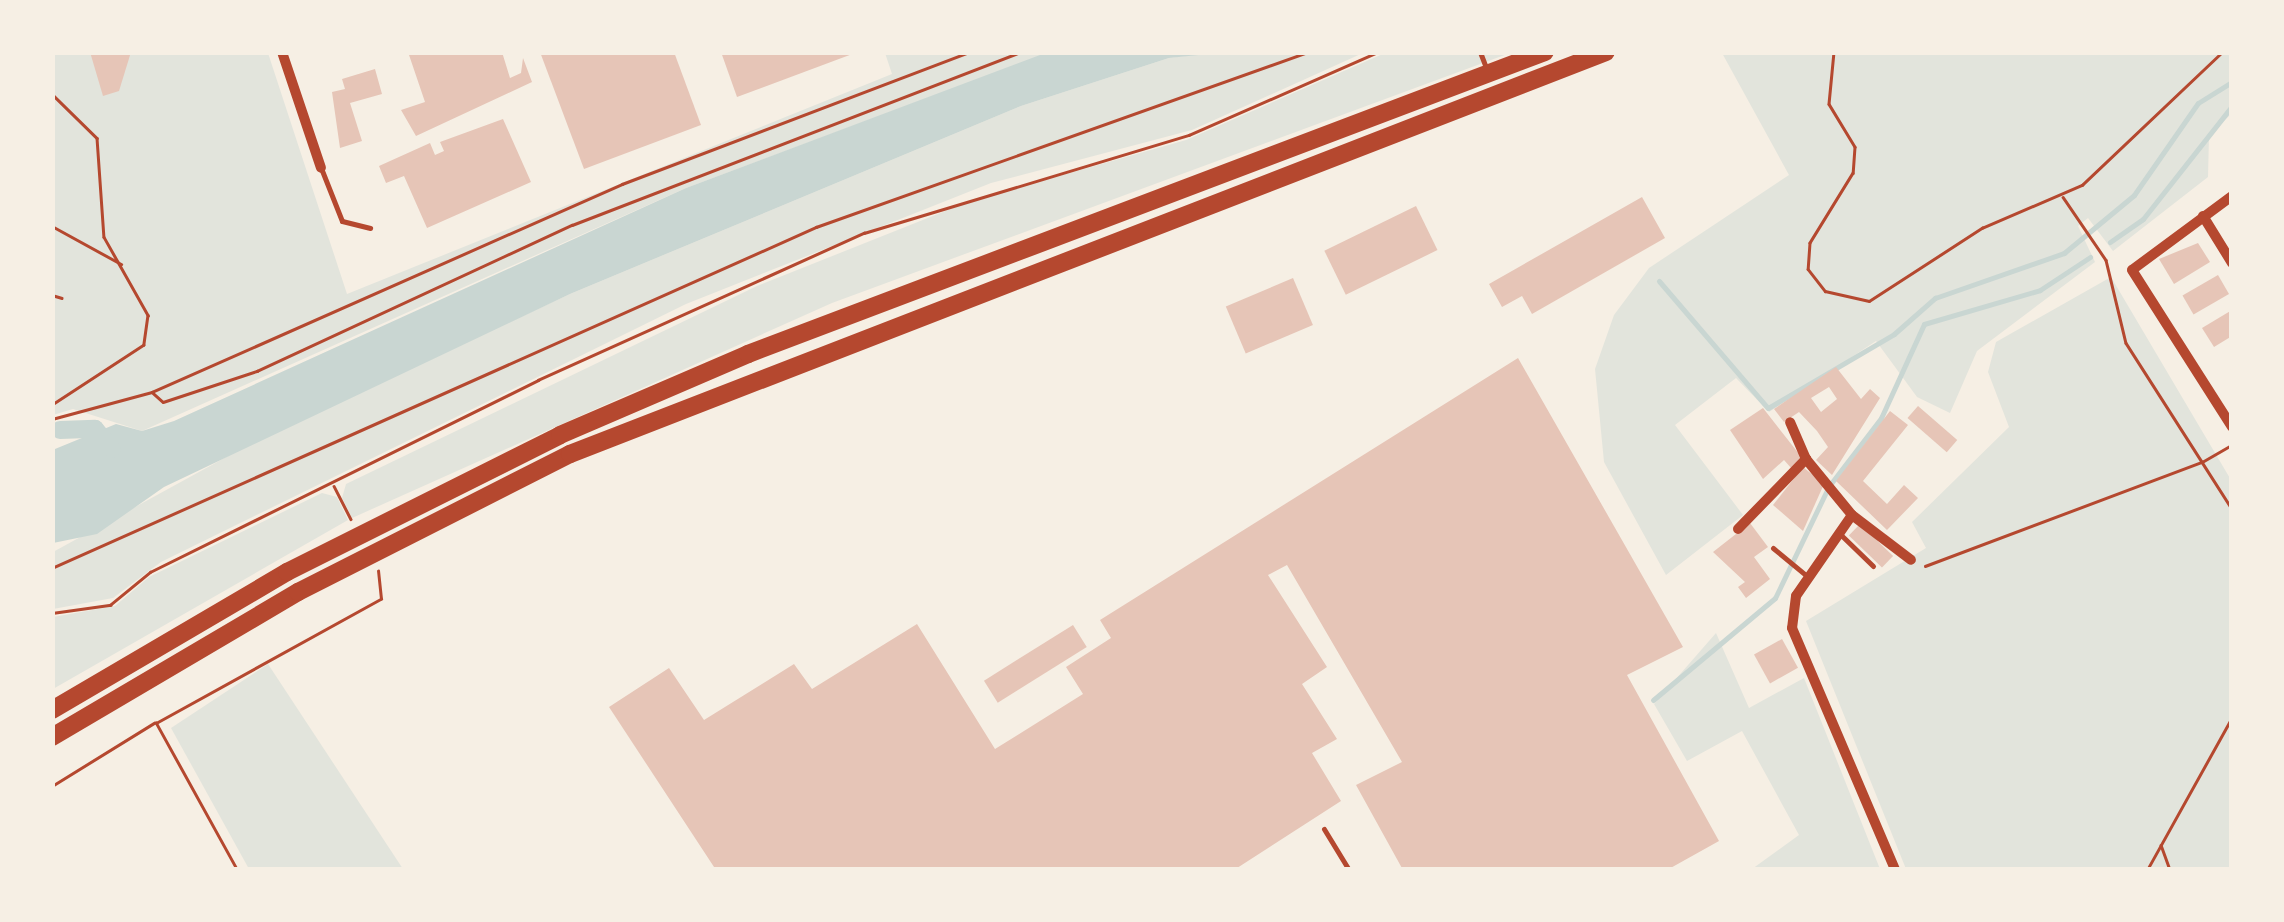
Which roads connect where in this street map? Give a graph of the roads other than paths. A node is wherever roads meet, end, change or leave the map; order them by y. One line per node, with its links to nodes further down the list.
1 (282, 52): 6 (street)
2 (1480, 52): 5 (lane)
3 (1545, 52): 5 (highway)
4 (1606, 52): 22 (highway)
5 (1488, 74): 21 (highway)
6 (321, 168): 9 (lane)
7 (2232, 196): 8 (street)
8 (2203, 216): 10 (street); 12 (street)
9 (370, 228)
10 (2232, 263)
11 (1790, 422): 13 (street)
12 (2232, 427)
13 (1806, 459): 14 (street); 15 (street)
14 (1852, 514): 16 (street); 18 (street)
15 (1738, 529)
16 (1838, 532): 19 (lane); 20 (street)
17 (1773, 548): 20 (lane)
18 (1911, 560)
19 (1873, 566)
20 (1808, 577): 25 (street)
21 (52, 710)
22 (52, 737)
23 (1324, 829): 24 (lane)
24 (1348, 870)
25 (1895, 870)

